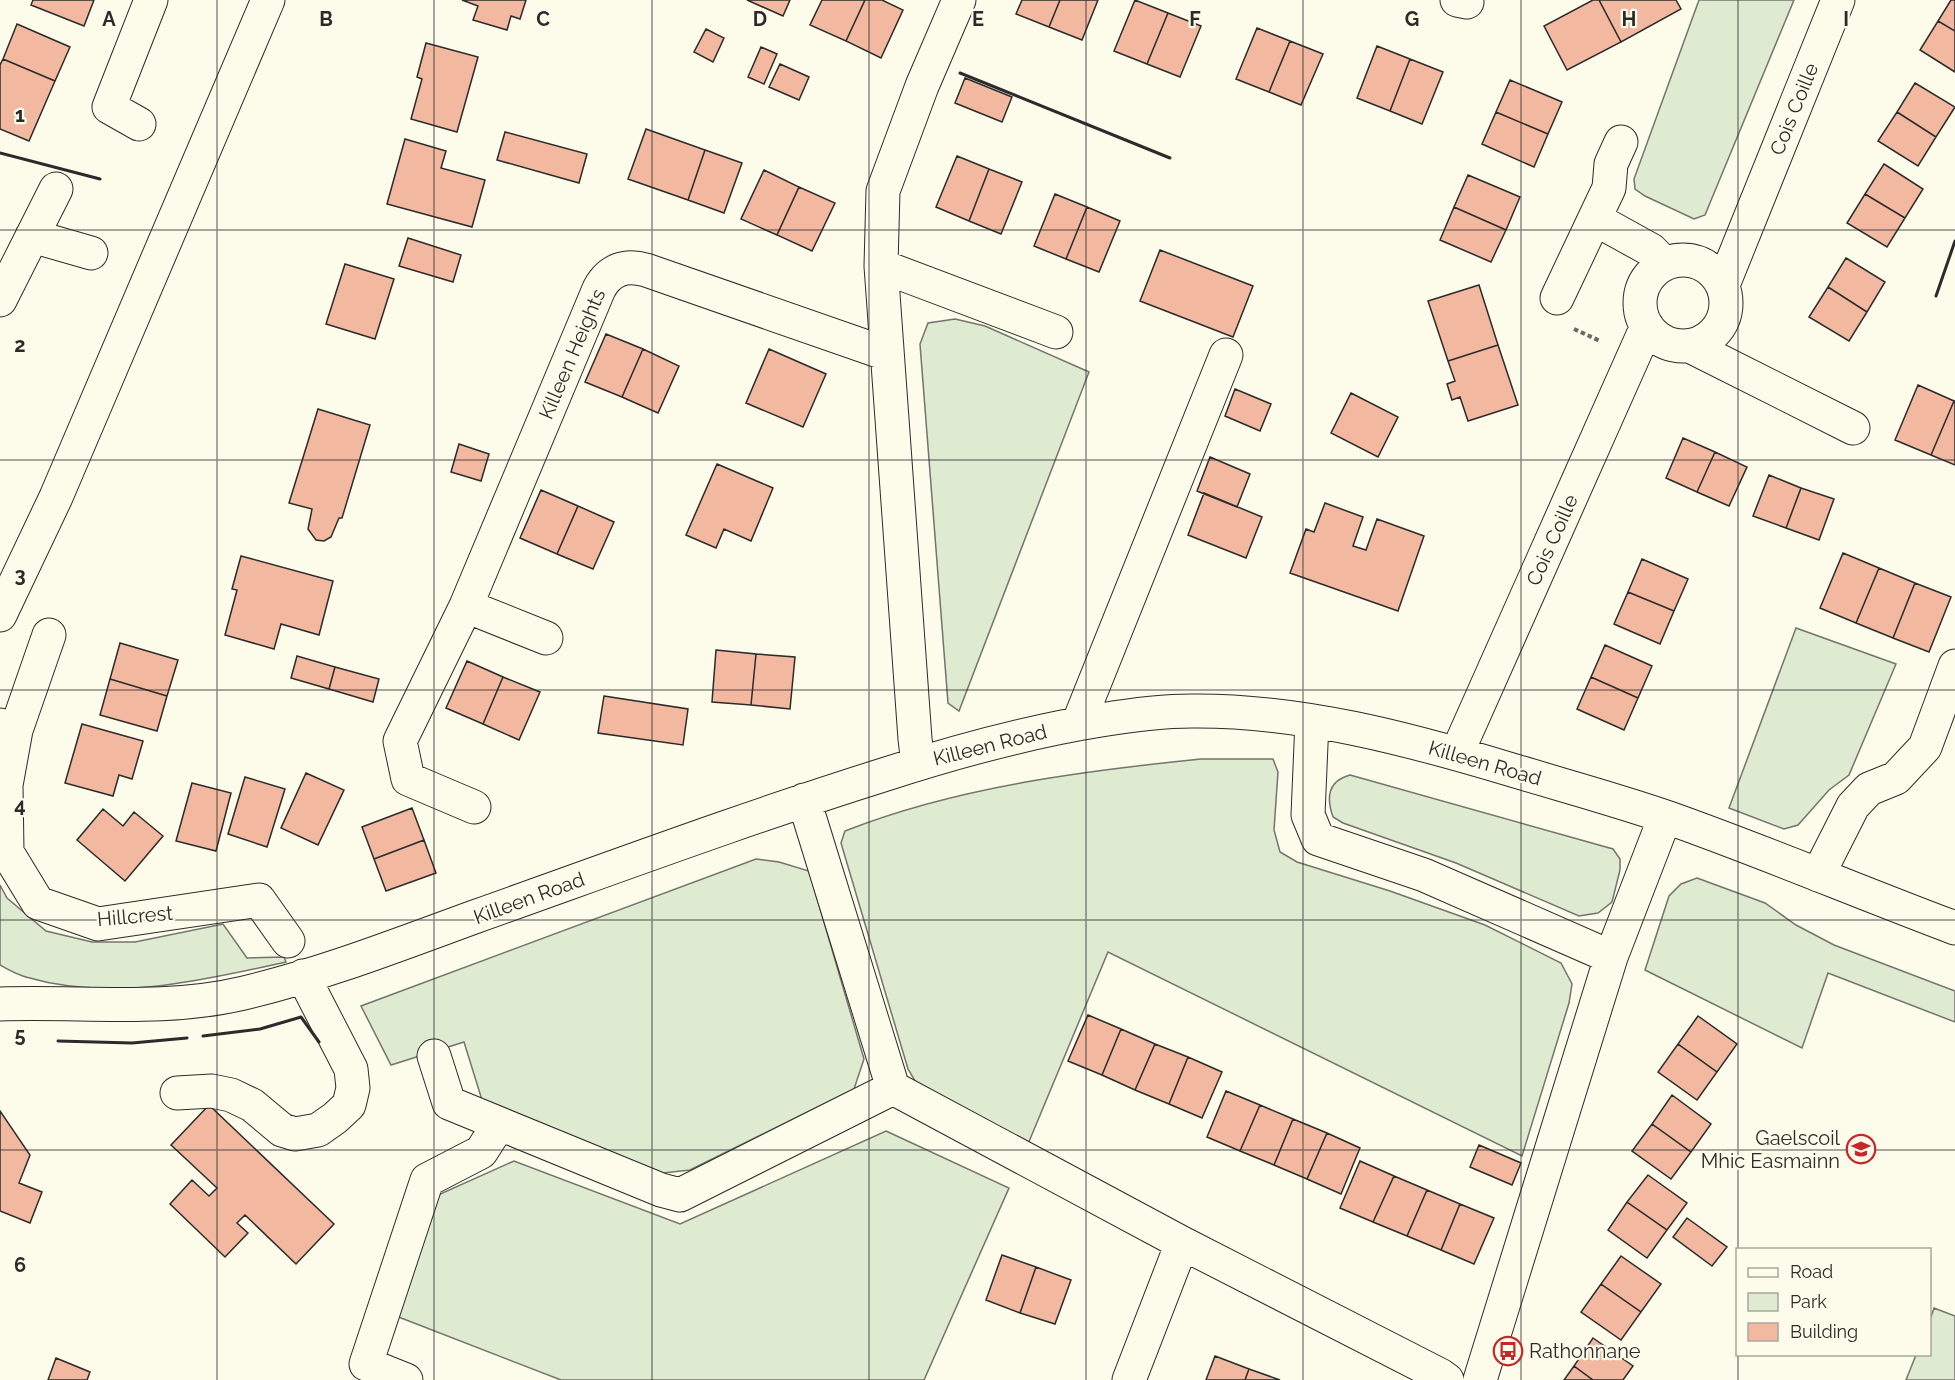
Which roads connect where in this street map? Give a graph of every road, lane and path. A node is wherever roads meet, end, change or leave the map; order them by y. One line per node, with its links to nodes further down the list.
1 (151, 0): 5 (street)
2 (268, 0): 24 (street)
3 (958, 0): 12 (street)
4 (1838, 0): 13 (street, Cois Coille)
5 (139, 124)
6 (1622, 142): 8 (street)
7 (56, 189): 9 (street)
8 (1595, 219): 11 (street); 14 (street)
9 (32, 236): 10 (street); 15 (street)
10 (91, 253)
11 (1665, 264): 13 (street); 16 (street)
12 (882, 266): 17 (street); 19 (street)
13 (1723, 285): 18 (street)
14 (1557, 298): 21 (path)
15 (0, 300)
16 (1647, 326): 18 (street); 21 (street, Cois Coille)
17 (1056, 332)
18 (1690, 346): 22 (street)
19 (887, 354): 23 (street, Killeen Heights); 32 (street)
20 (1226, 355): 29 (street)
21 (1634, 356): 31 (street, Cois Coille)
22 (1853, 428)
23 (466, 606): 26 (street); 34 (street, Killeen Heights)
24 (0, 615)
25 (49, 635): 30 (street, Hillcrest)
26 (546, 638)
27 (1955, 666): 36 (street)
28 (1312, 721): 29 (street, Killeen Road); 31 (street, Killeen Road); 39 (street)
29 (1078, 724): 32 (street, Killeen Road)
30 (8, 728): 38 (street, Hillcrest)
31 (1457, 753): 35 (street, Killeen Road)
32 (918, 764): 33 (street, Killeen Road)
33 (804, 800): 40 (street, Killeen Road); 44 (street)
34 (474, 807)
35 (1665, 817): 36 (street, Killeen Road); 39 (street)
36 (1818, 875): 37 (street, Killeen Road)
37 (1955, 928)
38 (288, 941)
39 (1611, 957): 51 (street)
40 (303, 976): 42 (street, Killeen Road); 45 (street)
41 (0, 987): 42 (street)
42 (15, 1003)
43 (434, 1056): 46 (street)
44 (893, 1088): 46 (street); 47 (street)
45 (177, 1093)
46 (499, 1124): 48 (street)
47 (1182, 1243): 49 (street); 50 (street)
48 (406, 1380)
49 (1129, 1380)
50 (1447, 1380)
51 (1480, 1380)

